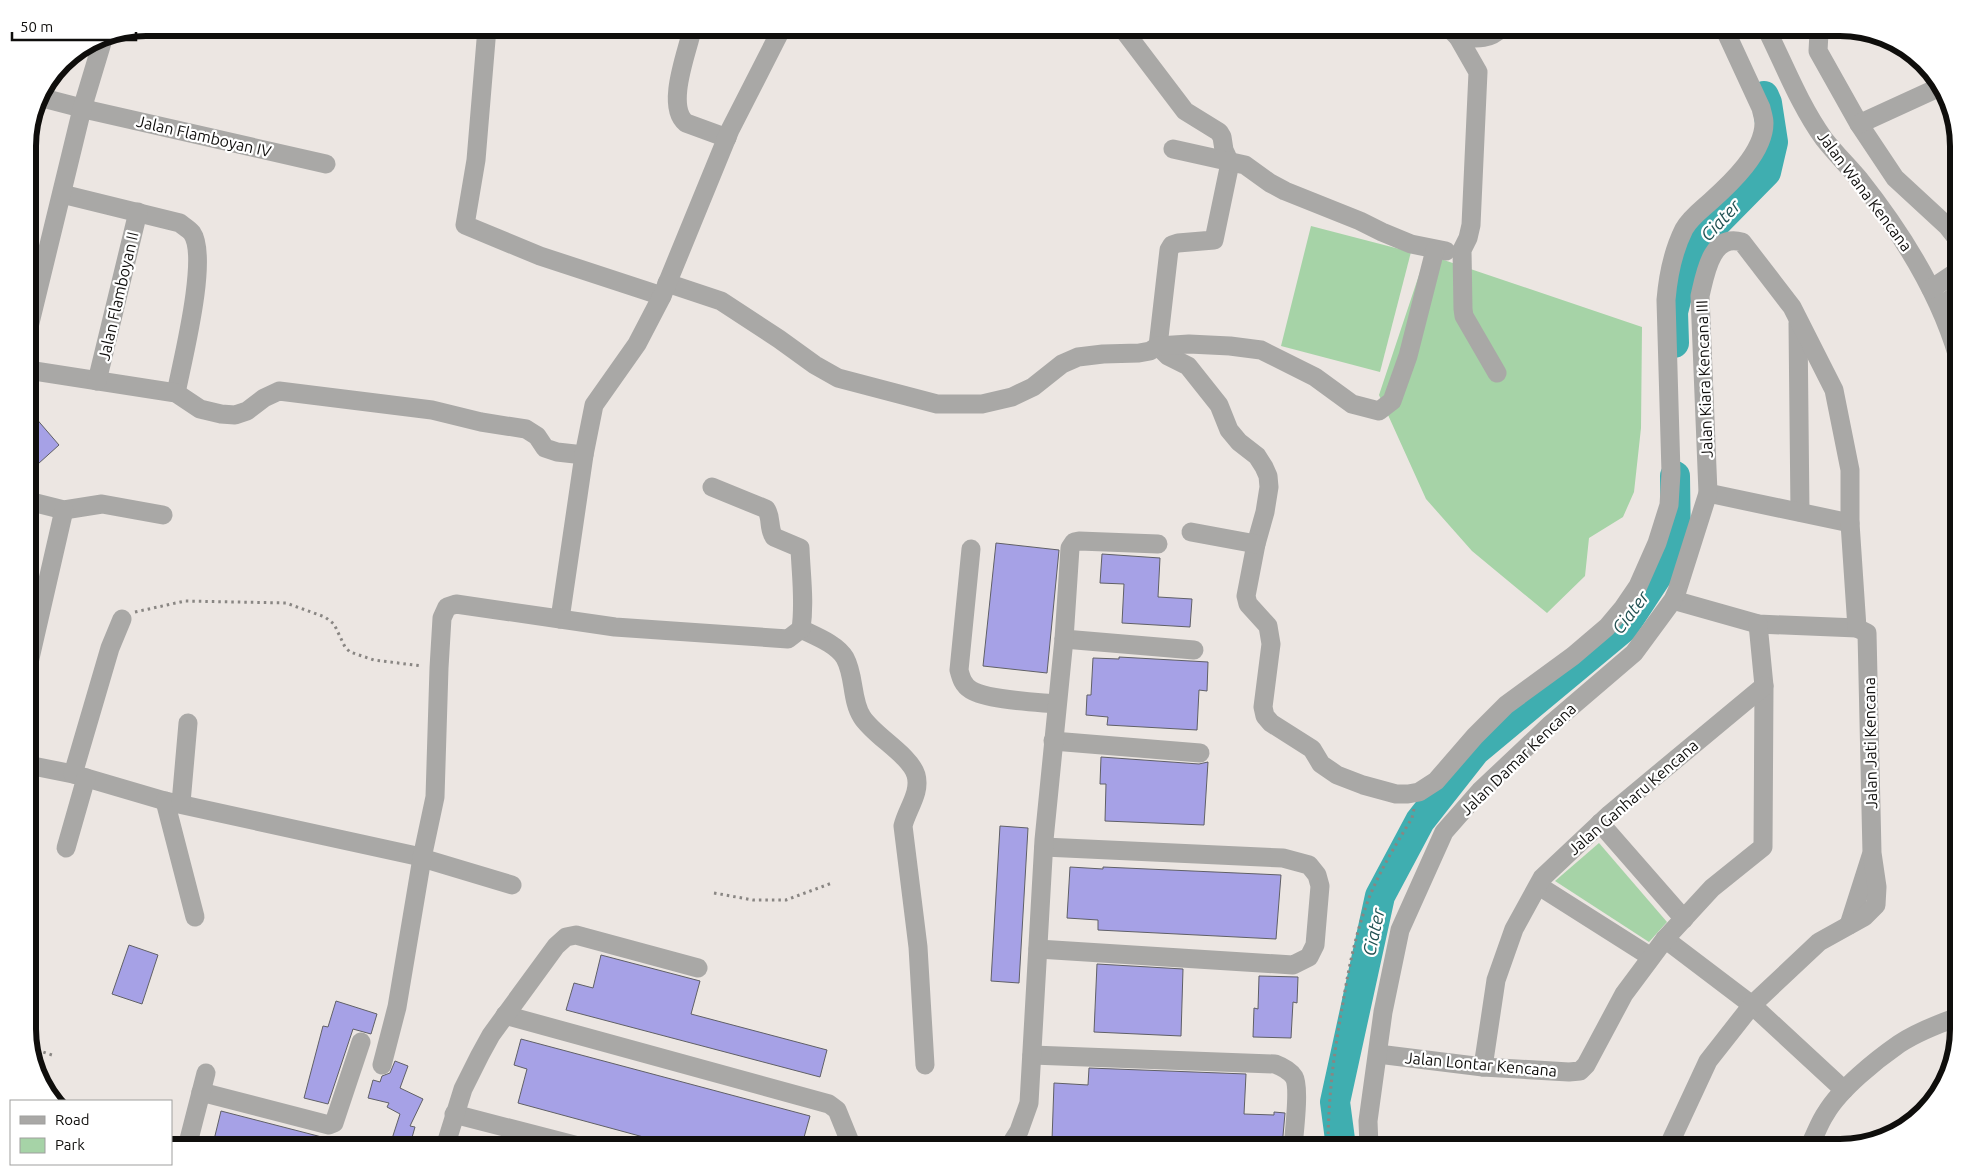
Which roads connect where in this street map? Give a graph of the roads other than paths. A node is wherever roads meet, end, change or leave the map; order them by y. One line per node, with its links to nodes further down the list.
1 (486, 36): 27 (street)
2 (691, 36): 16 (street)
3 (778, 36): 16 (street)
4 (1129, 36): 18 (street)
5 (1456, 36): 24 (street)
6 (1476, 36): 7 (street)
7 (1492, 36)
8 (1728, 36): 48 (street)
9 (1770, 36): 26 (street, Jalan Wana Kencana)
10 (1819, 36): 15 (street)
11 (101, 47): 14 (street)
12 (1934, 90): 15 (street)
13 (47, 99): 14 (street, Jalan Flamboyan IV)
14 (82, 109): 19 (street, Jalan Flamboyan IV); 20 (street)
15 (1859, 124): 22 (street)
16 (727, 138): 27 (street)
17 (1173, 149): 18 (street)
18 (1230, 163): 23 (street); 33 (street)
19 (326, 164)
20 (62, 194): 21 (street); 29 (street)
21 (138, 212): 36 (street, Jalan Flamboyan II); 37 (street)
22 (1950, 226)
23 (1435, 250): 24 (street); 33 (street)
24 (1462, 250): 35 (street)
25 (1950, 276): 26 (street)
26 (1931, 289): 30 (street, Jalan Wana Kencana)
27 (664, 290): 33 (street); 38 (street)
28 (1950, 299): 30 (street)
29 (36, 300)
30 (1940, 306): 32 (street, Jalan Wana Kencana)
31 (1798, 319): 40 (street, Jalan Kiara Kencana III); 43 (street); 45 (street, Jalan Jati Kencana)
32 (1950, 329)
33 (1158, 346): 48 (street)
34 (36, 371): 36 (street)
35 (1497, 373)
36 (98, 381): 37 (street)
37 (176, 393): 38 (street)
38 (584, 455): 52 (street)
39 (712, 487): 54 (street)
40 (1708, 493): 43 (street); 50 (street, Jalan Kiara Kencana III)
41 (36, 503): 42 (street)
42 (64, 510): 44 (street); 56 (street)
43 (1800, 512): 45 (street)
44 (163, 515)
45 (1850, 523): 55 (street, Jalan Jati Kencana)
46 (1192, 532): 48 (street)
47 (1158, 544): 57 (street)
48 (1256, 544)
49 (971, 549): 60 (street)
50 (1673, 600): 53 (street); 83 (street, Jalan Damar Kencana)
51 (122, 619): 65 (street)
52 (560, 619): 54 (street); 70 (street)
53 (1758, 624): 55 (street); 59 (street)
54 (801, 629): 86 (street)
55 (1862, 631): 79 (street, Jalan Jati Kencana)
56 (36, 632)
57 (1064, 639): 58 (street); 60 (street)
58 (1194, 650)
59 (1764, 686): 67 (street, Jalan Ganharu Kencana); 74 (street, Jalan Lontar Kencana)
60 (1056, 704): 62 (street)
61 (188, 723): 66 (street)
62 (1053, 741): 63 (street); 68 (street)
63 (1200, 752)
64 (36, 767): 65 (street)
65 (79, 776): 66 (street); 69 (street)
66 (173, 802): 70 (street); 73 (street)
67 (1600, 823): 72 (street, Jalan Ganharu Kencana); 74 (street)
68 (1044, 847): 76 (street); 76 (street)
69 (66, 848)
70 (422, 858): 71 (street); 85 (street)
71 (512, 885)
72 (1539, 886): 77 (street); 87 (street, Jalan Ganharu Kencana)
73 (196, 917)
74 (1684, 918): 75 (street, Jalan Lontar Kencana)
75 (1666, 939): 77 (street, Jalan Lontar Kencana); 79 (street)
76 (1038, 949): 84 (street)
77 (1651, 958): 87 (street, Jalan Lontar Kencana)
78 (698, 968): 80 (street)
79 (1752, 1005): 89 (street); 99 (street, Jalan Jati Kencana)
80 (505, 1015): 91 (street); 95 (street)
81 (1950, 1019): 89 (street)
82 (361, 1042): 90 (street)
83 (1378, 1054): 87 (street, Jalan Lontar Kencana); 98 (street, Jalan Damar Kencana)
84 (1032, 1055): 96 (street); 97 (street)
85 (382, 1065)
86 (925, 1065)
87 (1483, 1067)
88 (206, 1073): 90 (street)
89 (1844, 1090): 100 (street)
90 (201, 1092): 92 (street)
91 (454, 1114): 93 (street); 94 (street)
92 (189, 1139)
93 (447, 1139)
94 (548, 1139)
95 (848, 1139)
96 (1014, 1139)
97 (1294, 1139)
98 (1369, 1139)
99 (1672, 1139)
100 (1813, 1139)

